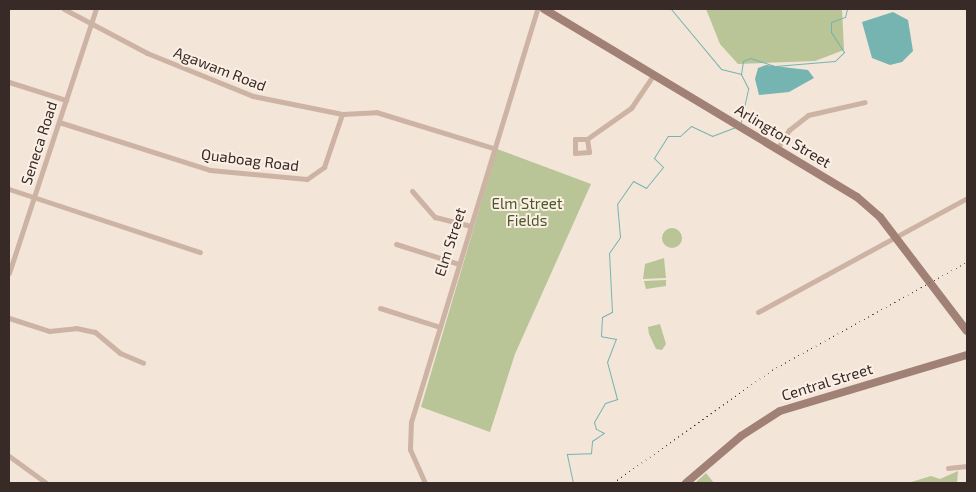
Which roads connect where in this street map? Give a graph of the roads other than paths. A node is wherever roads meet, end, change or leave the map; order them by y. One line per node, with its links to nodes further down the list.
1 (64, 9): 5 (street, Agawam Road)
2 (96, 9): 5 (street, Seneca Road)
3 (536, 9): 13 (street, Elm Street)
4 (544, 9): 6 (street, Arlington Street)
5 (92, 21): 8 (street, Seneca Road); 10 (street, Agawam Road)
6 (654, 74): 12 (street); 14 (street, Arlington Street)
7 (9, 82): 8 (street)
8 (66, 100): 11 (street, Seneca Road)
9 (865, 102): 14 (street)
10 (342, 114): 11 (street, Quaboag Road); 13 (street, Agawam Road)
11 (59, 122): 17 (street, Seneca Road)
12 (587, 139)
13 (493, 148): 19 (street, Elm Street)
14 (777, 149): 20 (street, Arlington Street)
15 (9, 189): 17 (street)
16 (412, 191): 19 (street)
17 (34, 197): 22 (street); 24 (street, Seneca Road)
18 (967, 198): 20 (street)
19 (468, 225): 23 (street, Elm Street)
20 (897, 237): 26 (street); 29 (street, Arlington Street)
21 (396, 244): 23 (street)
22 (200, 252)
23 (456, 263): 28 (street, Elm Street)
24 (9, 273)
25 (380, 308): 28 (street)
26 (758, 312)
27 (9, 318): 31 (street)
28 (437, 326): 36 (street, Elm Street)
29 (967, 331)
30 (967, 355): 37 (street, Central Street)
31 (143, 364)
32 (9, 456): 35 (street)
33 (967, 466): 34 (street)
34 (948, 468)
35 (46, 483)
36 (425, 483)
37 (686, 483)

